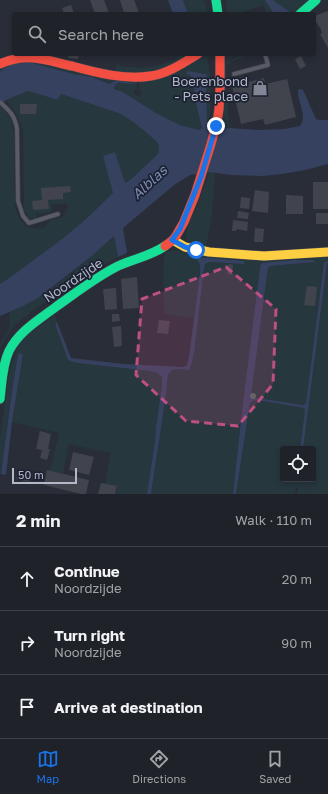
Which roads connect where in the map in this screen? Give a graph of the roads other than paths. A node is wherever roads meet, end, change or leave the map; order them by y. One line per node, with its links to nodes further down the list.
1 (216, 0): 3 (main road)
2 (316, 0): 4 (main road)
3 (218, 12)
4 (302, 12)
5 (195, 56): 8 (main road)
6 (220, 56): 12 (main road, Noordzijde)
7 (266, 56): 9 (lane)
8 (0, 64)
9 (234, 74)
10 (0, 102): 11 (lane)
11 (58, 214)
12 (172, 240): 13 (main road); 14 (main road, Noordzijde)
13 (328, 252)
14 (0, 399)

